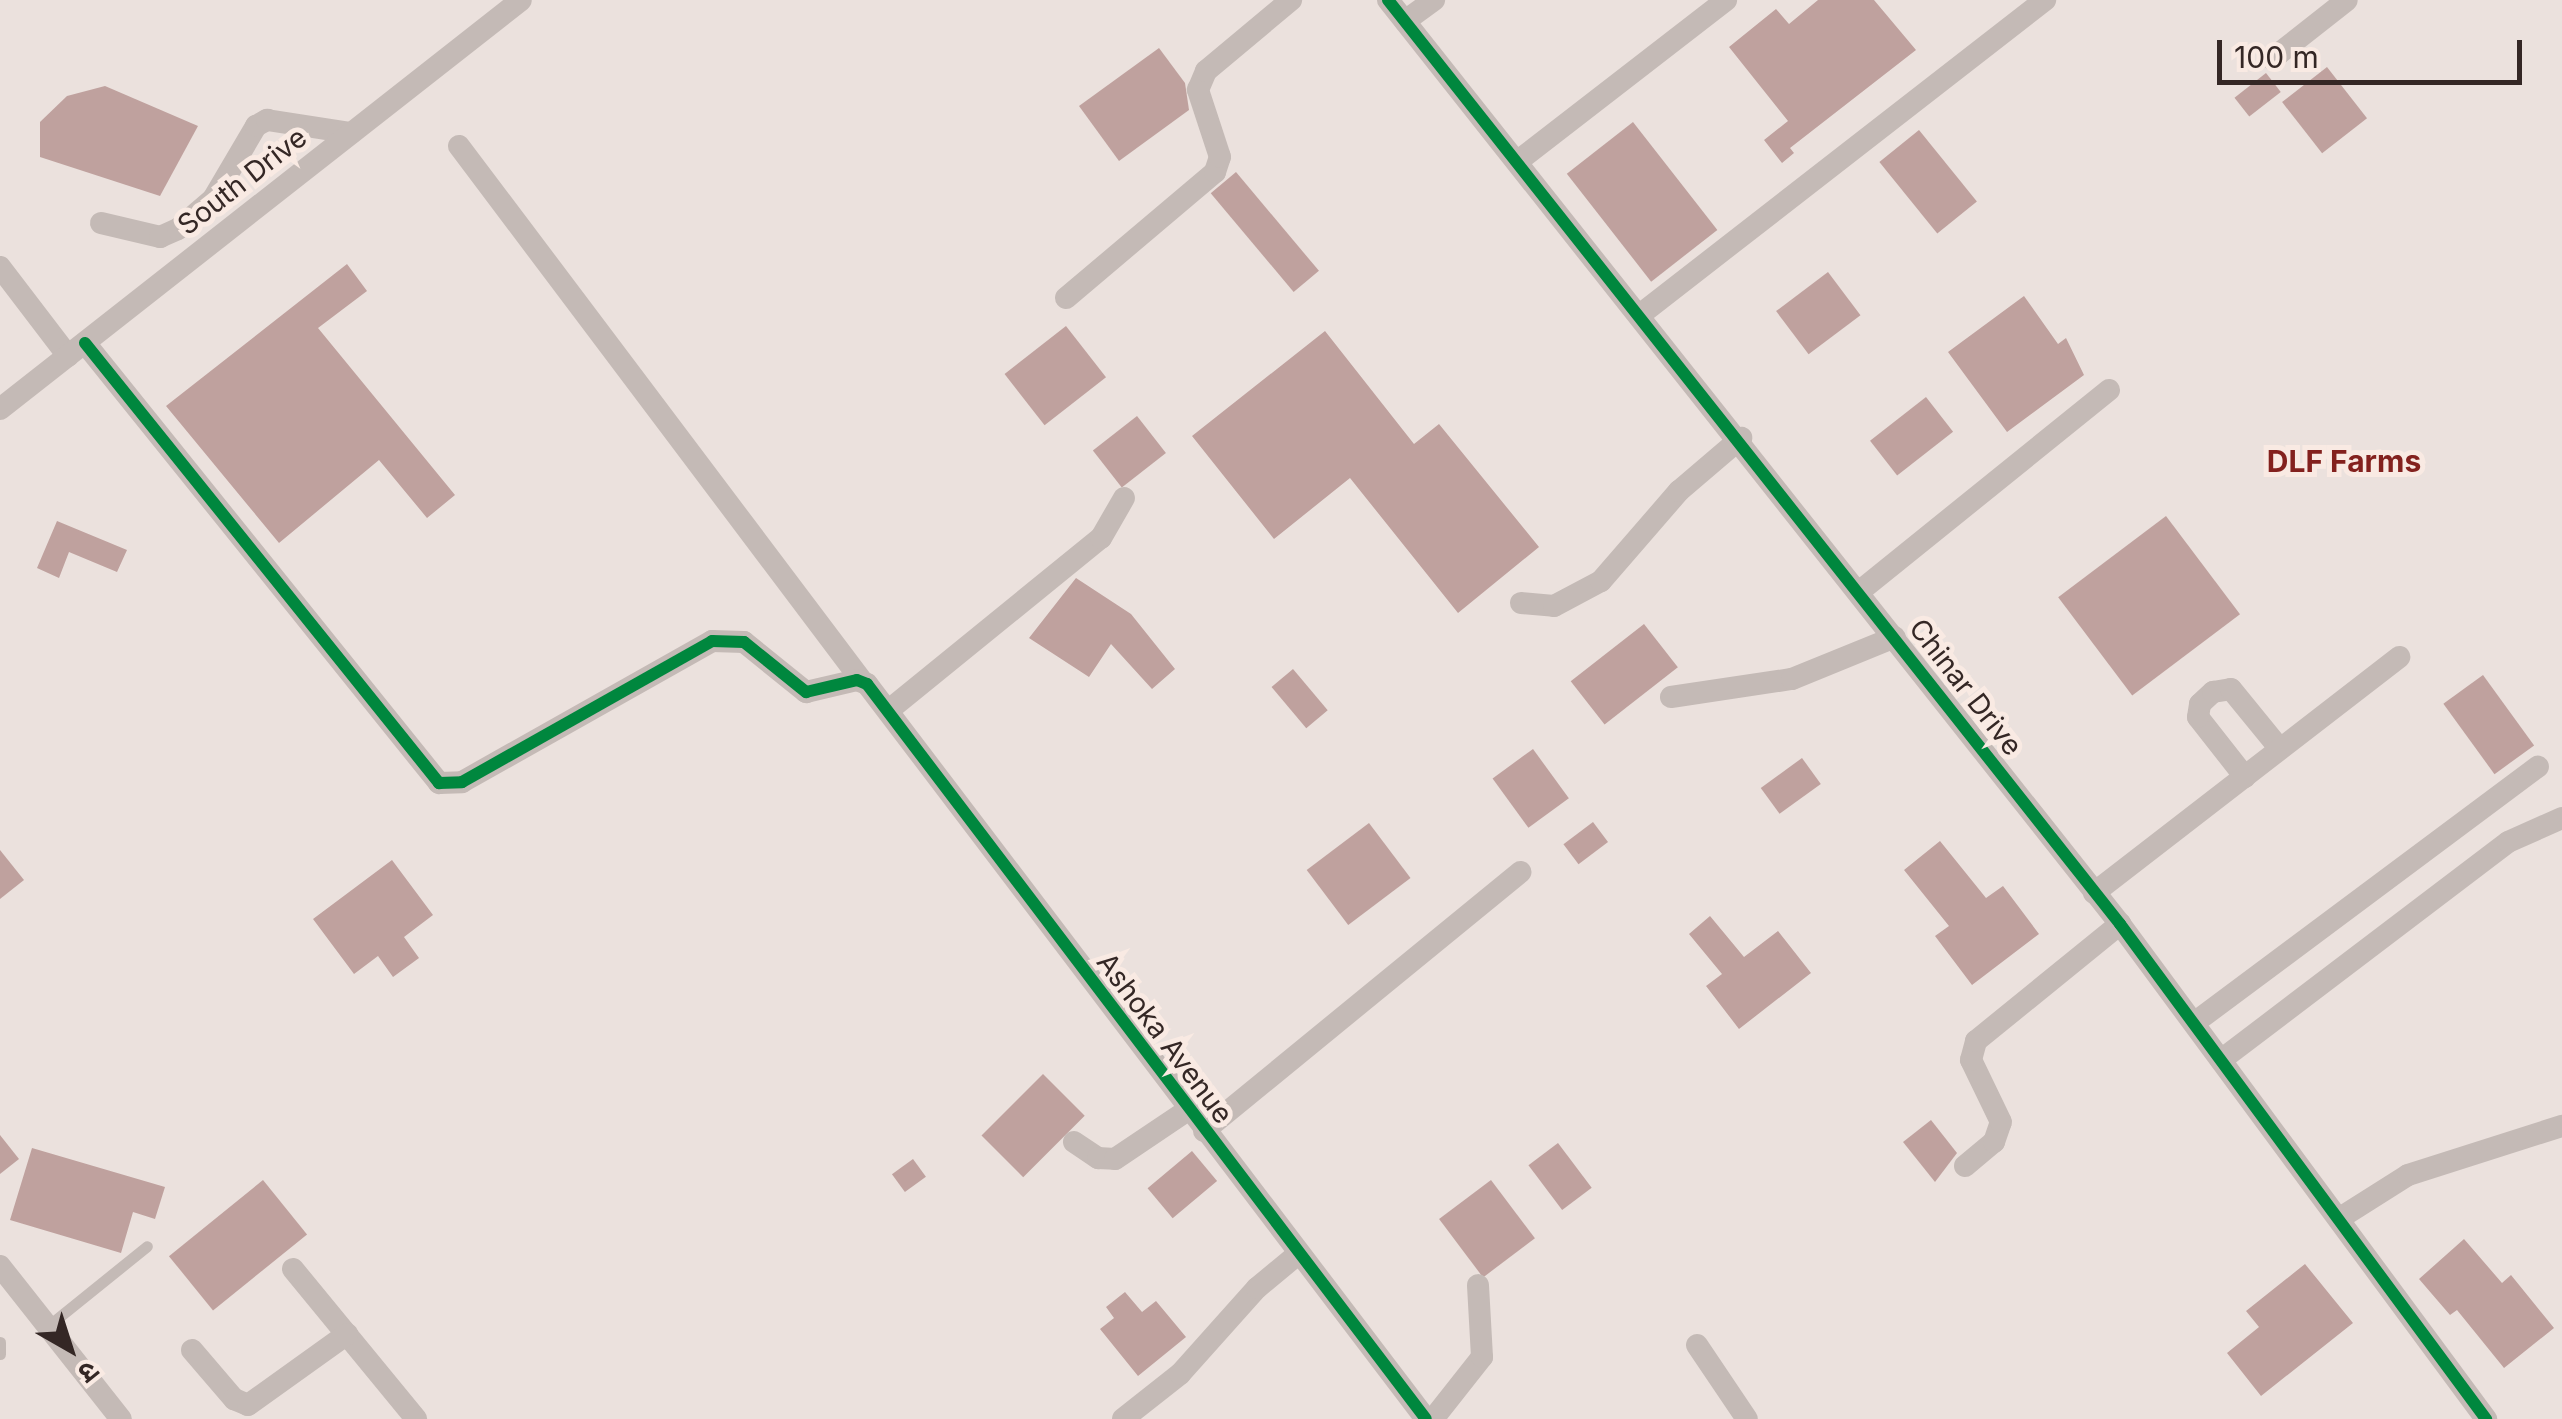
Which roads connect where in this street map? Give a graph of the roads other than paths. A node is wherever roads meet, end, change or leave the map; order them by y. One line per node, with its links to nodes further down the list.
1 (521, 0): 10 (street, South Drive)
2 (1291, 0): 15 (street)
3 (1388, 0): 8 (street, Chinar Drive)
4 (1434, 0): 8 (street)
5 (1726, 0): 12 (street)
6 (2045, 0): 16 (street)
7 (2347, 0): 9 (street)
8 (1405, 21): 12 (street, Chinar Drive)
9 (2272, 59)
10 (351, 133): 13 (street); 17 (street, South Drive)
11 (459, 146): 26 (street, Ashoka Avenue)
12 (1518, 161): 16 (street, Chinar Drive)
13 (101, 223)
14 (0, 267): 17 (street)
15 (1066, 298)
16 (1641, 314): 20 (street, Chinar Drive)
17 (76, 349): 19 (street, South Drive); 26 (street)
18 (2109, 390): 22 (street)
19 (0, 409)
20 (1741, 438): 22 (street, Chinar Drive); 23 (street)
21 (1124, 498): 28 (street)
22 (1860, 592): 24 (street, Chinar Drive)
23 (1521, 603)
24 (1895, 637): 27 (street); 34 (street, Chinar Drive)
25 (2399, 657): 29 (street)
26 (865, 682): 28 (street, Ashoka Avenue)
27 (1670, 697)
28 (890, 710): 38 (street, Ashoka Avenue)
29 (2280, 749): 31 (street); 31 (street)
30 (2538, 766): 36 (street)
31 (2245, 777): 34 (street)
32 (2562, 818): 37 (street)
33 (1522, 872): 40 (street)
34 (2094, 893): 35 (street, Chinar Drive)
35 (2120, 924): 36 (street, Chinar Drive); 42 (street)
36 (2194, 1023): 37 (street, Chinar Drive)
37 (2222, 1060): 43 (street, Chinar Drive)
38 (1188, 1110): 40 (street, Ashoka Avenue); 41 (street)
39 (2562, 1126): 43 (street)
40 (1204, 1131): 45 (street, Ashoka Avenue)
41 (1074, 1142)
42 (1965, 1166)
43 (2340, 1218): 60 (street, Chinar Drive)
44 (147, 1246): 49 (lane)
45 (1298, 1254): 57 (street); 58 (street, Ashoka Avenue)
46 (0, 1266): 49 (street)
47 (293, 1268): 50 (street)
48 (1478, 1285): 58 (street)
49 (48, 1326): 55 (street)
50 (347, 1334): 53 (street); 56 (street)
51 (0, 1342): 54 (lane)
52 (1697, 1345): 59 (street)
53 (192, 1350)
54 (0, 1354)
55 (120, 1419)
56 (416, 1419)
57 (1123, 1419)
58 (1430, 1419)
59 (1747, 1419)
60 (2486, 1419)

